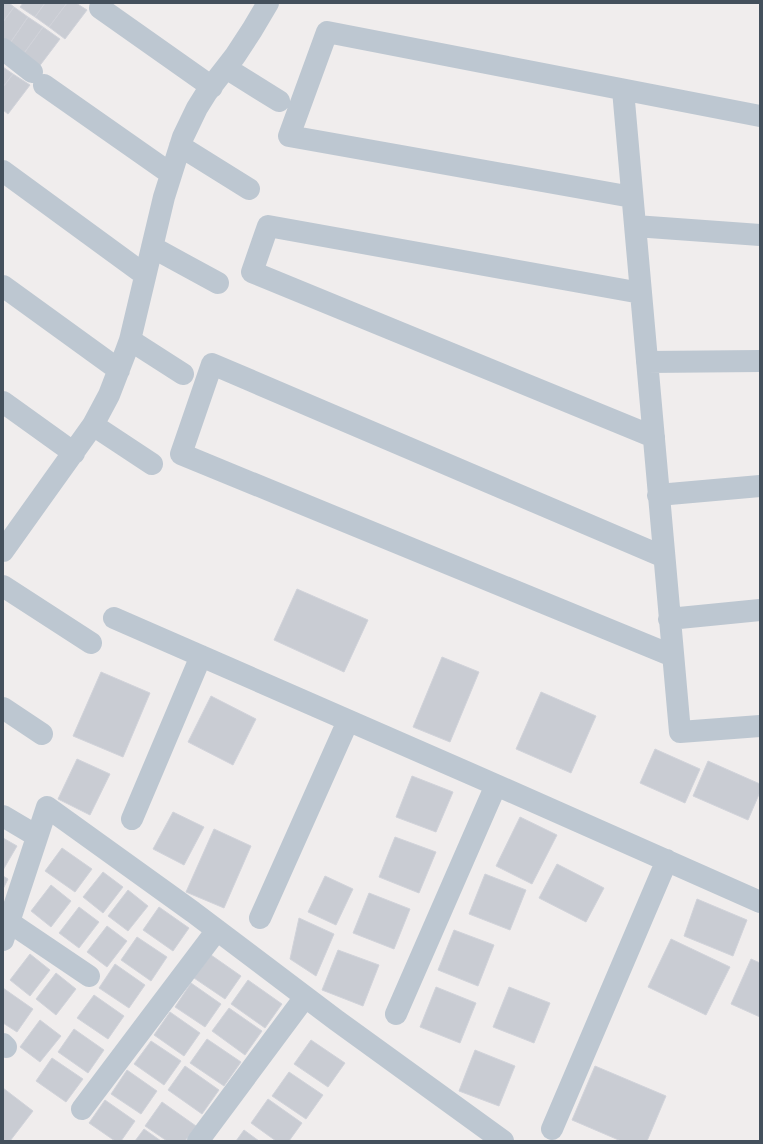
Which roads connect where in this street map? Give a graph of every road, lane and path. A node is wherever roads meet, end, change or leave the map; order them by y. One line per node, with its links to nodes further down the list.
1 (268, 3): 4 (street)
2 (100, 8): 5 (street)
3 (3, 49): 11 (street)
4 (226, 68): 5 (street); 7 (street)
5 (212, 86): 9 (street)
6 (623, 90): 8 (street); 13 (street); 13 (street)
7 (279, 101)
8 (760, 116)
9 (180, 146): 11 (street); 12 (street)
10 (3, 171): 17 (street)
11 (170, 174): 16 (street)
12 (249, 189)
13 (632, 197): 14 (street)
14 (635, 226): 15 (street); 20 (street)
15 (760, 235)
16 (152, 247): 17 (street); 18 (street)
17 (145, 275): 21 (street)
18 (218, 283)
19 (3, 286): 24 (street)
20 (641, 293): 22 (street); 28 (street)
21 (130, 340): 24 (street); 25 (street)
22 (647, 362): 23 (street); 28 (street)
23 (760, 362)
24 (119, 370): 27 (street)
25 (183, 374)
26 (3, 402): 29 (street)
27 (93, 425): 29 (street); 30 (street)
28 (654, 437): 32 (street)
29 (74, 453): 33 (street)
30 (152, 464)
31 (760, 486): 32 (street)
32 (658, 495): 35 (street)
33 (10, 527): 34 (street)
34 (3, 551)
35 (664, 557): 39 (street); 42 (street)
36 (3, 586): 40 (street)
37 (760, 610): 39 (street)
38 (114, 618): 41 (street)
39 (670, 619): 42 (street)
40 (91, 643)
41 (201, 656): 44 (street); 49 (street)
42 (673, 656): 45 (street)
43 (3, 708): 46 (street)
44 (348, 721): 47 (street); 53 (street)
45 (760, 726)
46 (42, 734)
47 (496, 785): 51 (street); 58 (street)
48 (3, 816): 50 (street)
49 (132, 819)
50 (30, 832)
51 (667, 860): 52 (street); 60 (street)
52 (760, 902)
53 (260, 918)
54 (217, 930): 55 (street); 57 (street); 59 (street)
55 (6, 931): 56 (street)
56 (89, 976)
57 (305, 996): 61 (street); 62 (street)
58 (396, 1014)
59 (82, 1109)
60 (552, 1129)
61 (198, 1141)
62 (503, 1141)

